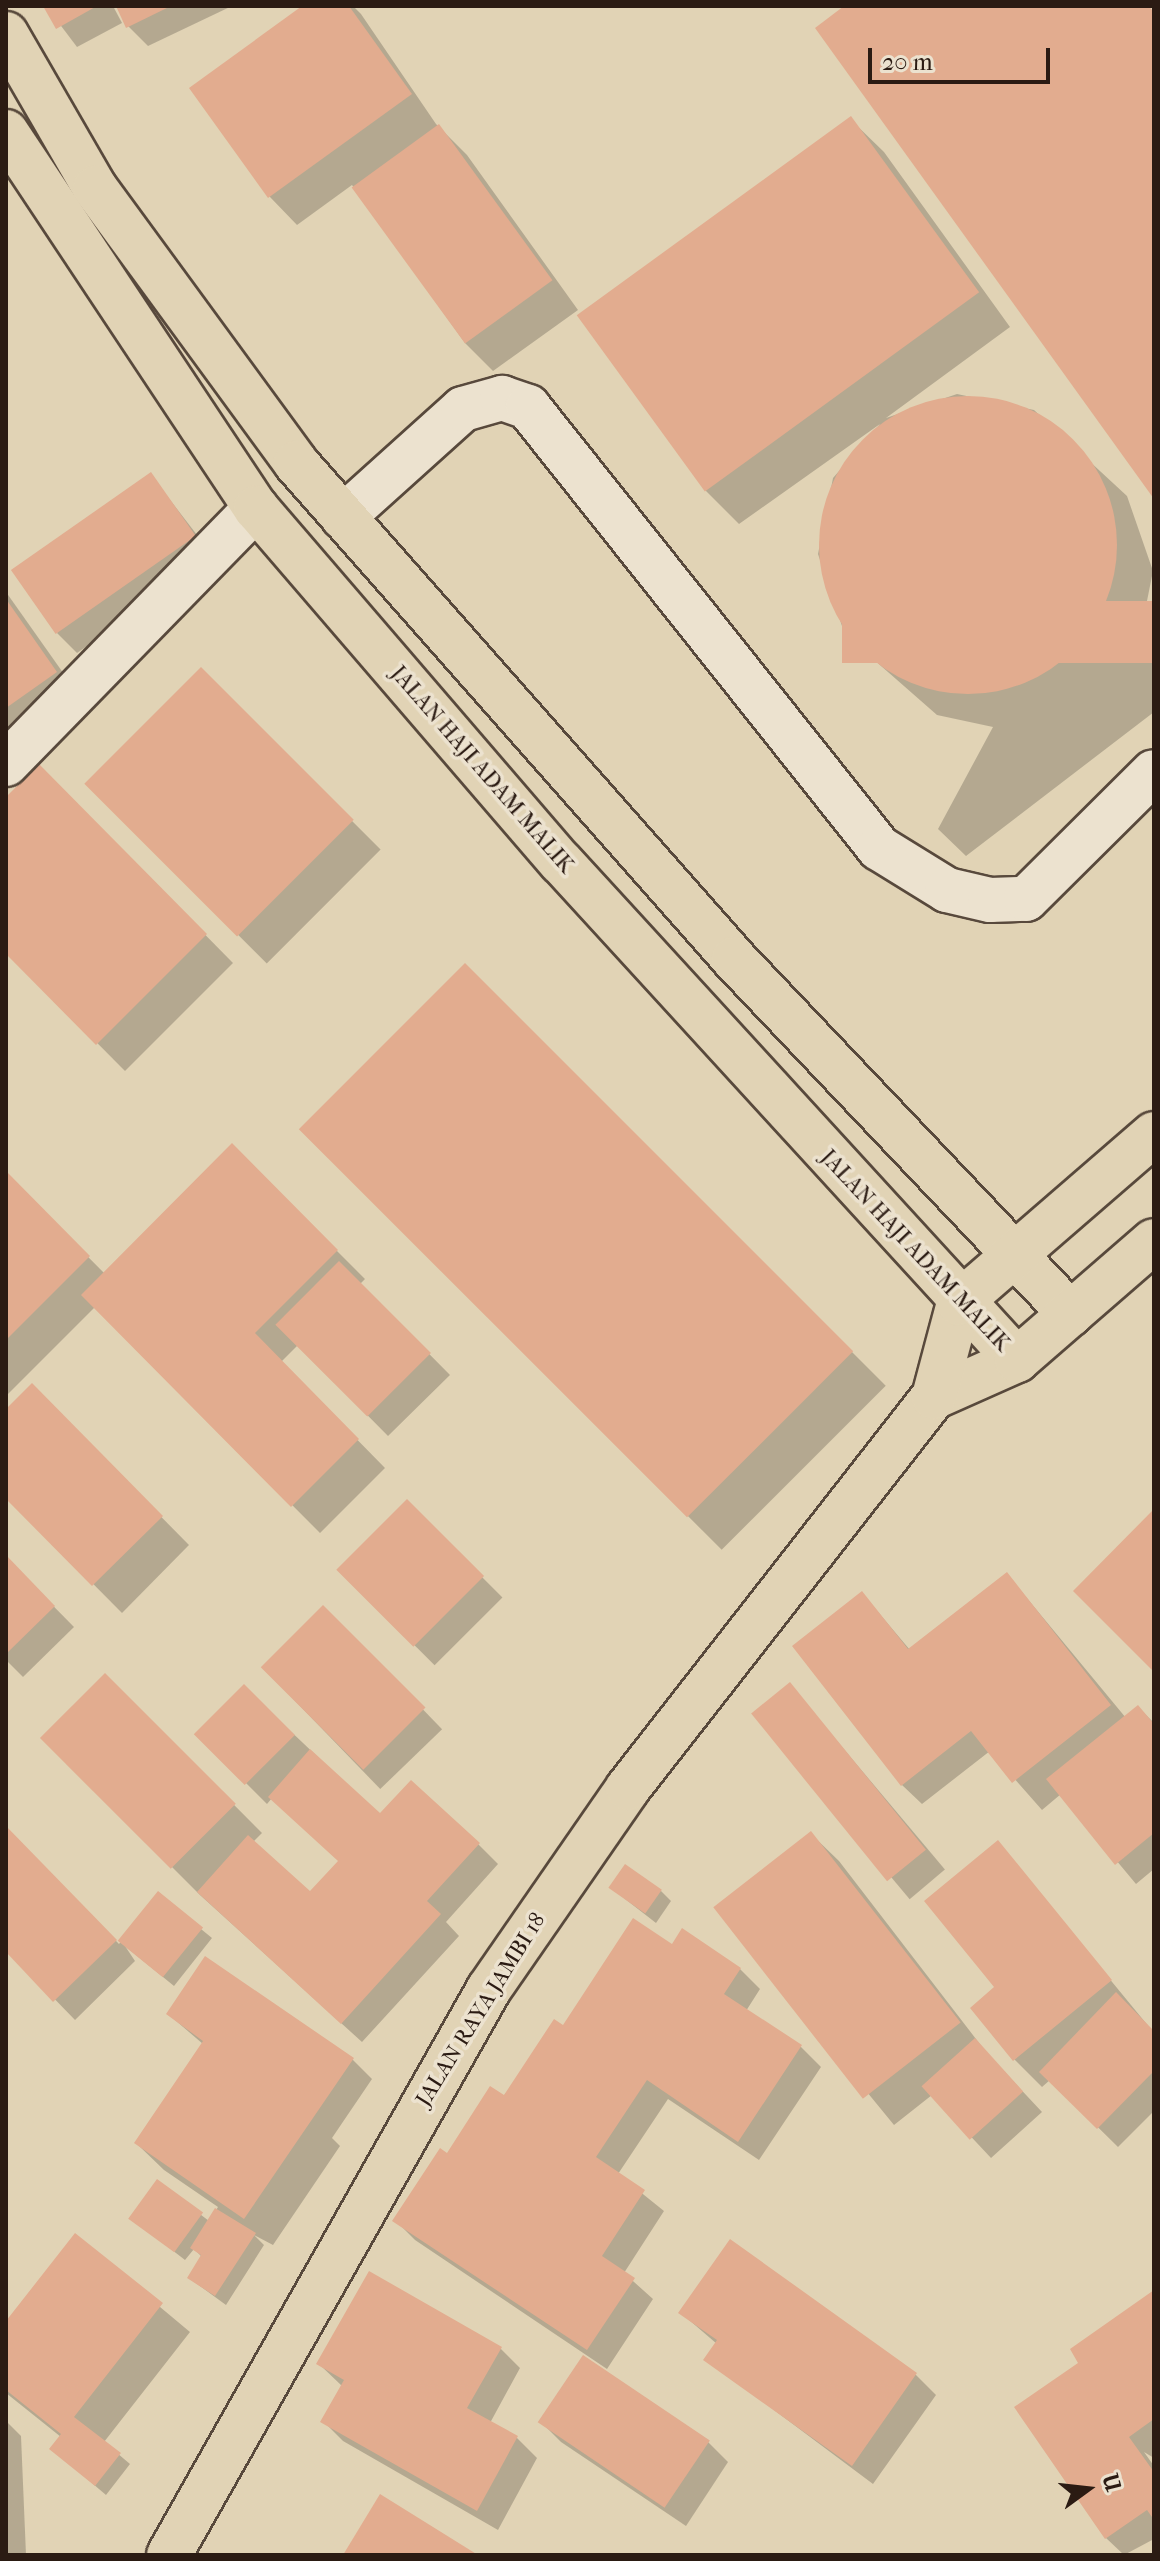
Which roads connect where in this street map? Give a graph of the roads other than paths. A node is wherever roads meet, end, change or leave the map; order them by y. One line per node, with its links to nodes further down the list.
1 (6, 34): 4 (main road)
2 (6, 132): 3 (main road, JALAN HAJI ADAM MALIK)
3 (256, 508): 5 (street); 10 (main road, JALAN HAJI ADAM MALIK)
4 (343, 517): 6 (street); 9 (main road)
5 (6, 764)
6 (1154, 772)
7 (1154, 1134): 9 (main road)
8 (1154, 1241): 11 (main road)
9 (1014, 1255): 10 (main road); 11 (main road)
10 (959, 1303): 12 (main road, JALAN HAJI ADAM MALIK); 13 (main road)
11 (1071, 1314): 12 (main road)
12 (1017, 1360): 13 (main road)
13 (934, 1397): 14 (main road, JALAN RAYA JAMBI 18)
14 (169, 2555)

